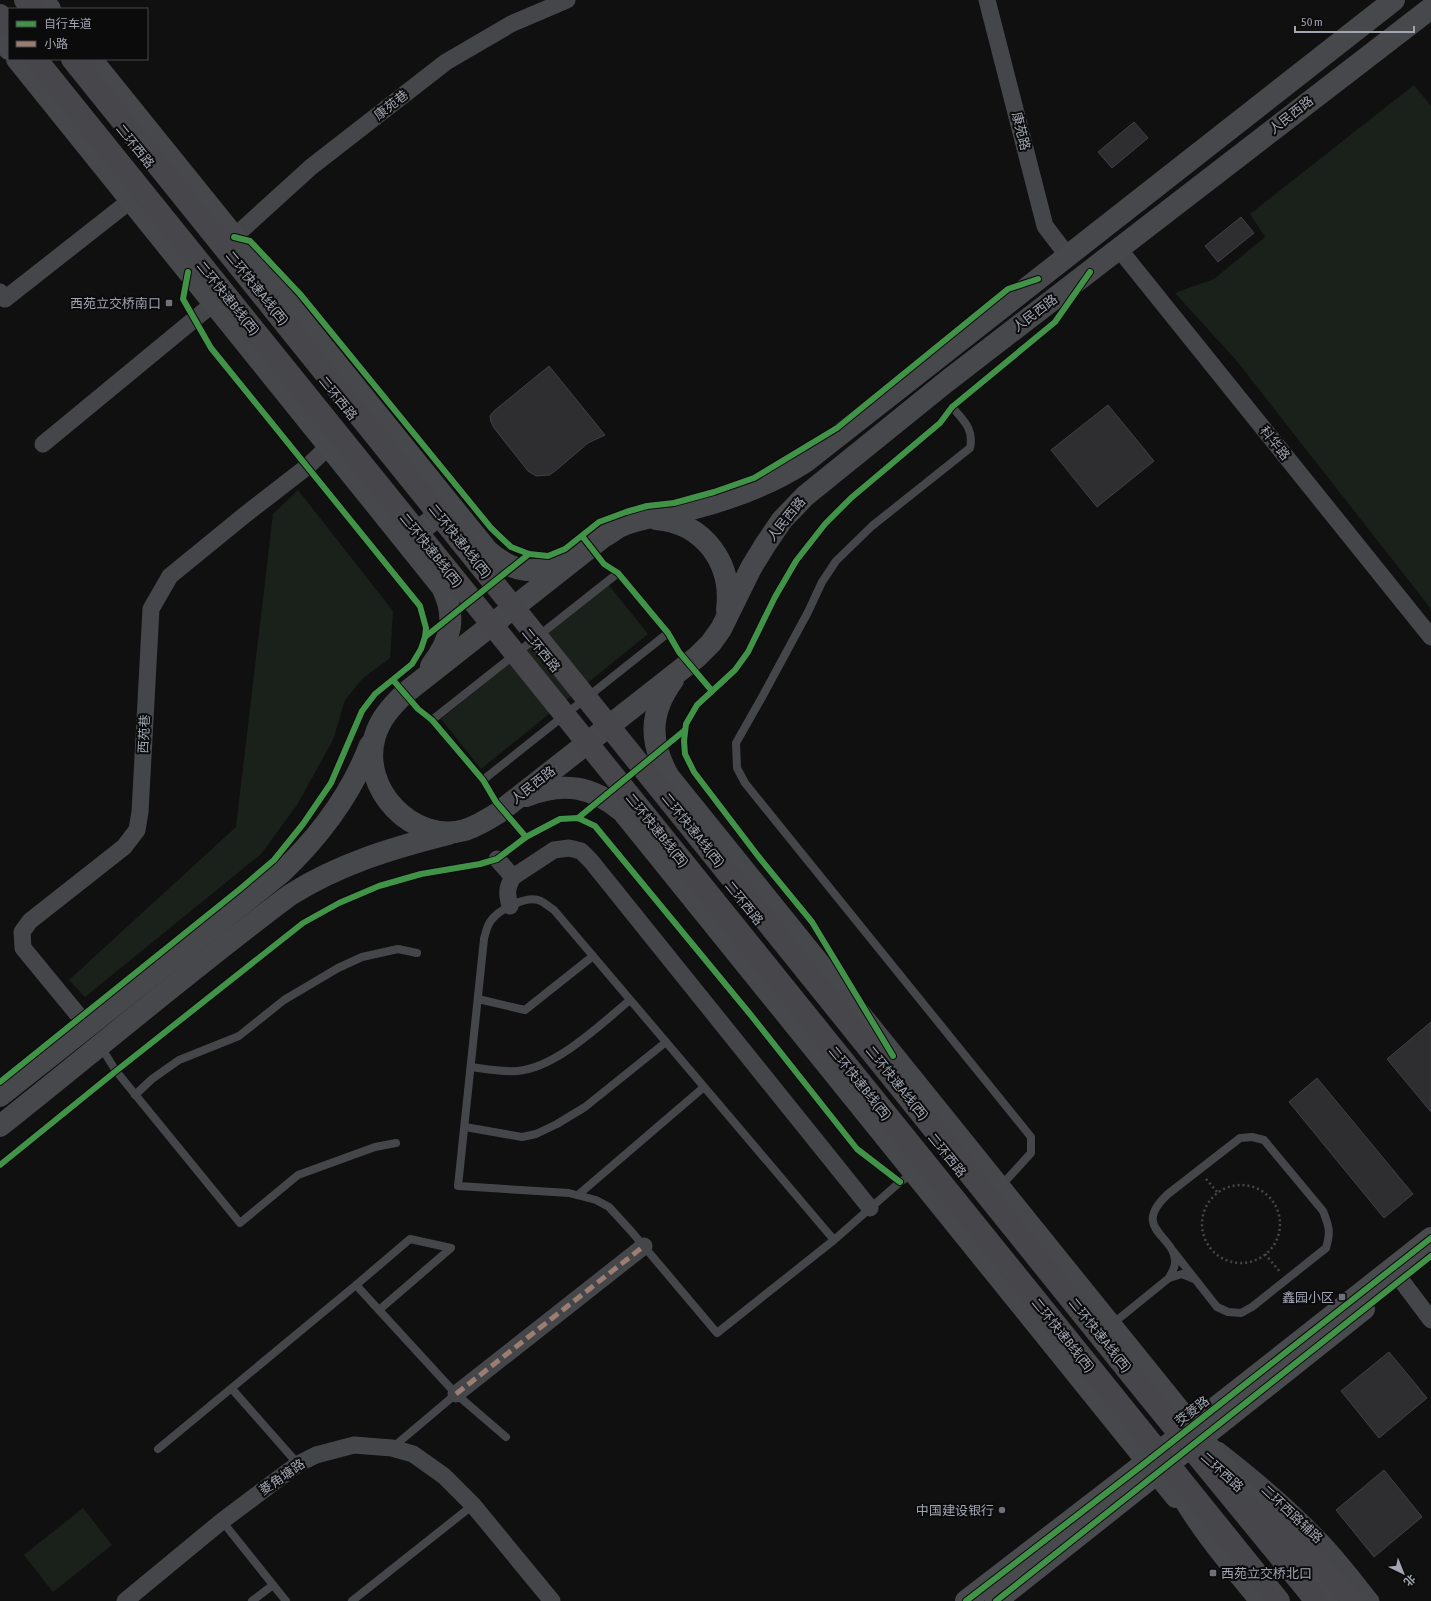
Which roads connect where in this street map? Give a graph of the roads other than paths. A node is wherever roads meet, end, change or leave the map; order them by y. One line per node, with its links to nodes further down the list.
1 (17, 0): 8 (main road)
2 (25, 0): 9 (highway)
3 (43, 0): 10 (main road)
4 (567, 0): 24 (street, 康苑巷)
5 (987, 0): 26 (street, 康苑路)
6 (1394, 0): 26 (main road, 人民西路)
7 (0, 5): 13 (main road)
8 (23, 8)
9 (31, 8)
10 (49, 8)
11 (1431, 8): 25 (main road, 人民西路)
12 (0, 15): 14 (highway)
13 (8, 15)
14 (8, 25)
15 (0, 38): 16 (main road)
16 (8, 48)
17 (18, 60): 23 (main road)
18 (37, 60): 103 (highway, 二环快速B线(西))
19 (44, 60): 84 (main road, 二环西路)
20 (66, 60): 84 (main road, 二环西路)
21 (73, 60): 104 (highway, 二环快速A线(西))
22 (92, 60): 24 (main road)
23 (131, 200): 27 (street); 28 (main road)
24 (234, 236): 32 (main road)
25 (1119, 249): 37 (main road, 人民西路); 39 (street, 科华路)
26 (1067, 256): 33 (main road, 人民西路)
27 (0, 292)
28 (214, 303): 30 (street); 31 (main road)
29 (952, 407): 67 (lane)
30 (43, 444)
31 (329, 446): 34 (main road); 56 (street, 西苑巷)
32 (435, 487): 34 (main road); 35 (main road)
33 (636, 520): 35 (main road, 人民西路); 37 (main road, 人民西路)
34 (390, 522): 41 (main road)
35 (603, 537): 41 (main road, 人民西路)
36 (618, 574): 42 (lane)
37 (721, 629): 40 (main road, 人民西路)
38 (668, 633): 44 (lane)
39 (1431, 638)
40 (697, 657): 45 (main road, 人民西路); 49 (main road)
41 (404, 694): 43 (main road, 人民西路)
42 (432, 720)
43 (380, 722): 46 (main road, 人民西路); 56 (main road)
44 (483, 780)
45 (498, 814): 46 (main road, 人民西路); 51 (main road)
46 (464, 830): 58 (main road)
47 (497, 859): 48 (street)
48 (513, 878): 50 (street); 69 (street)
49 (750, 878): 51 (main road); 67 (main road)
50 (510, 906): 53 (lane); 54 (lane)
51 (706, 914): 66 (main road)
52 (417, 953): 61 (lane)
53 (593, 956): 54 (lane); 55 (lane)
54 (478, 999): 59 (lane)
55 (630, 1000): 57 (lane); 59 (lane)
56 (88, 1027): 62 (main road)
57 (666, 1042): 60 (lane); 64 (lane)
58 (100, 1046): 61 (lane); 63 (main road)
59 (471, 1067): 64 (lane)
60 (704, 1087): 68 (lane); 71 (lane)
61 (135, 1095): 65 (lane)
62 (0, 1096)
63 (0, 1126)
64 (465, 1126): 68 (lane)
65 (396, 1143)
66 (914, 1173): 69 (lane); 89 (main road)
67 (1000, 1188): 81 (main road)
68 (578, 1195): 72 (lane)
69 (870, 1208): 71 (lane)
70 (1431, 1238): 85 (street, 茭菱路)
71 (834, 1240): 72 (lane)
72 (644, 1246): 83 (street)
73 (1173, 1251): 75 (lane); 76 (lane); 76 (lane)
74 (1431, 1256): 77 (street, 茭菱路)
75 (1169, 1278): 76 (lane); 81 (lane)
76 (1194, 1278)
77 (1401, 1280): 80 (street); 85 (street, 茭菱路)
78 (356, 1285): 79 (lane); 79 (lane); 82 (lane)
79 (379, 1310): 83 (lane)
80 (1431, 1320)
81 (1110, 1325): 85 (main road)
82 (232, 1389): 88 (lane); 90 (lane)
83 (456, 1394): 86 (lane); 87 (lane)
84 (1134, 1401): 85 (main road, 二环西路); 89 (main road, 二环西路)
85 (1191, 1436): 89 (street, 茭菱路); 92 (main road); 107 (street, 二环西路辅路)
86 (506, 1438)
87 (392, 1448): 90 (street, 菱角塘路); 91 (street, 菱角塘路)
88 (158, 1449)
89 (1157, 1463): 100 (street, 茭菱路); 101 (street, 茭菱路); 102 (main road)
90 (298, 1464): 93 (street, 菱角塘路)
91 (473, 1505): 98 (lane); 99 (street, 菱角塘路)
92 (1258, 1507): 105 (main road); 106 (highway)
93 (222, 1521): 94 (lane); 95 (street, 菱角塘路)
94 (273, 1585): 96 (lane); 97 (lane)
95 (125, 1601)
96 (252, 1601)
97 (286, 1601)
98 (352, 1601)
99 (552, 1601)
100 (966, 1601)
101 (996, 1601)
102 (1261, 1601)
103 (1279, 1601)
104 (1316, 1601)
105 (1334, 1601)
106 (1353, 1601)
107 (1371, 1601)

